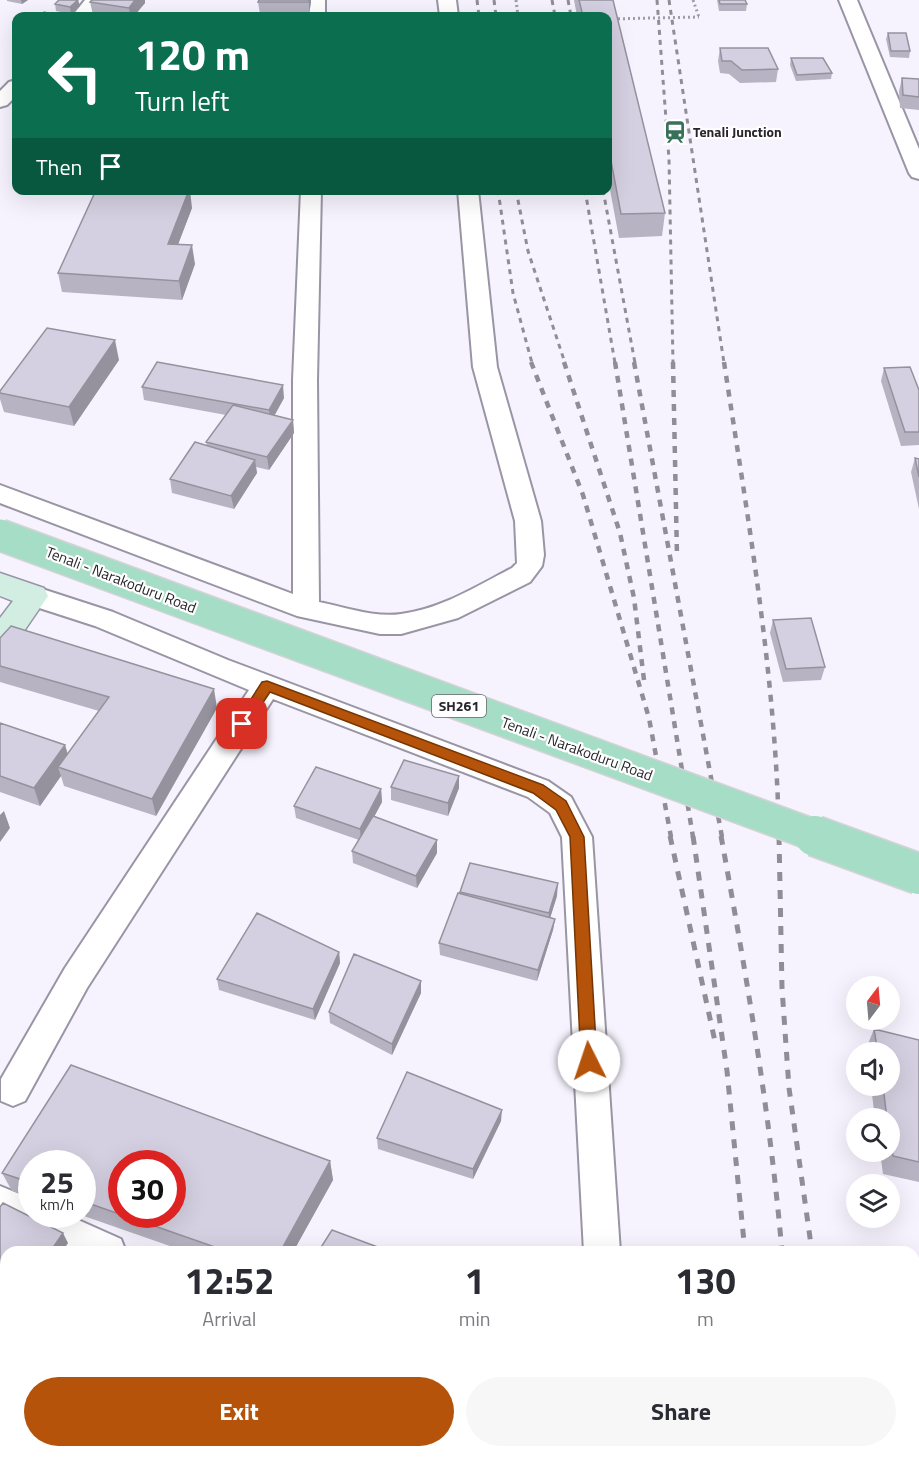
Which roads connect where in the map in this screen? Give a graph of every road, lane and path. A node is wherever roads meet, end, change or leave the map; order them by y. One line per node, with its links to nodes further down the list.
1 (95, 0): 5 (street)
2 (693, 0): 6 (path, bridge)
3 (848, 0): 9 (street)
4 (612, 9): 6 (path)
5 (84, 12)
6 (614, 19)
7 (12, 90): 8 (street)
8 (0, 101)
9 (918, 166)
10 (311, 195): 16 (street)
11 (468, 195): 16 (street)
12 (0, 494): 16 (street)
13 (0, 535): 19 (main road, Tenali - Narakoduru Road / SH261, bridge)
14 (0, 584): 15 (main road)
15 (33, 596): 17 (main road); 18 (street)
16 (306, 609)
17 (0, 642)
18 (267, 686): 20 (street); 23 (street)
19 (919, 874)
20 (13, 1090)
21 (0, 1203): 22 (street)
22 (95, 1246)
23 (602, 1246)

